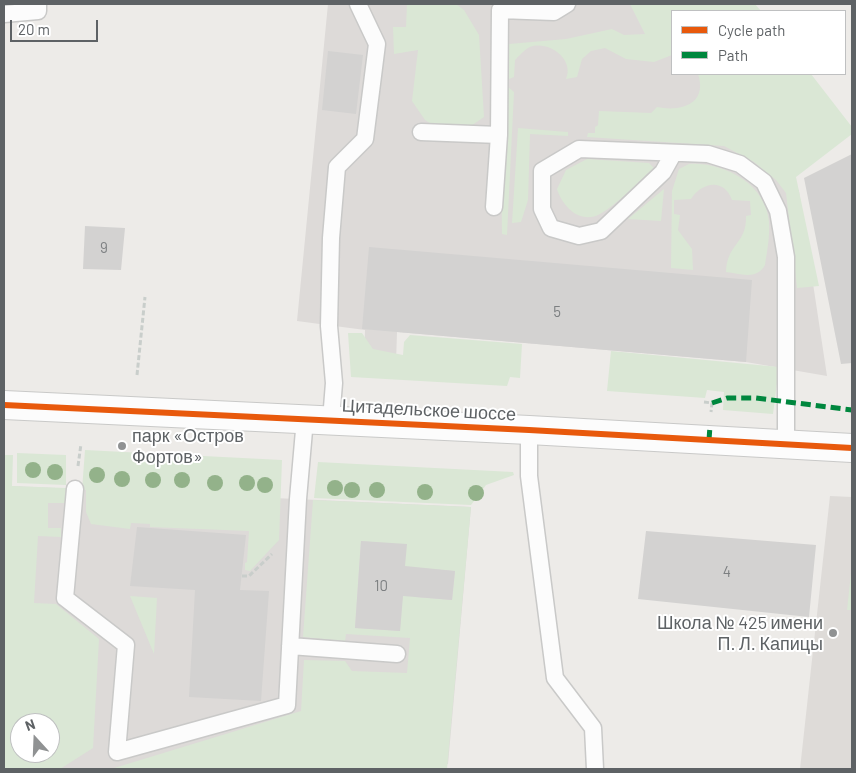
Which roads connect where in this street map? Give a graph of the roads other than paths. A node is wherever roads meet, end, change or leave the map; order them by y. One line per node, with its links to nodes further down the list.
1 (38, 4): 5 (lane)
2 (358, 4): 11 (lane)
3 (568, 4): 4 (lane)
4 (495, 7): 7 (lane)
5 (4, 14)
6 (422, 132): 7 (lane)
7 (499, 135): 9 (lane)
8 (673, 154): 8 (lane); 13 (lane)
9 (494, 207)
10 (4, 406): 11 (street, Цитадельское шоссе)
11 (318, 419): 12 (street, Цитадельское шоссе); 16 (lane)
12 (529, 430): 13 (street, Цитадельское шоссе); 18 (lane)
13 (786, 445): 14 (street, Цитадельское шоссе)
14 (852, 448)
15 (75, 489): 16 (lane)
16 (290, 646): 17 (lane)
17 (397, 654)
18 (595, 769)

